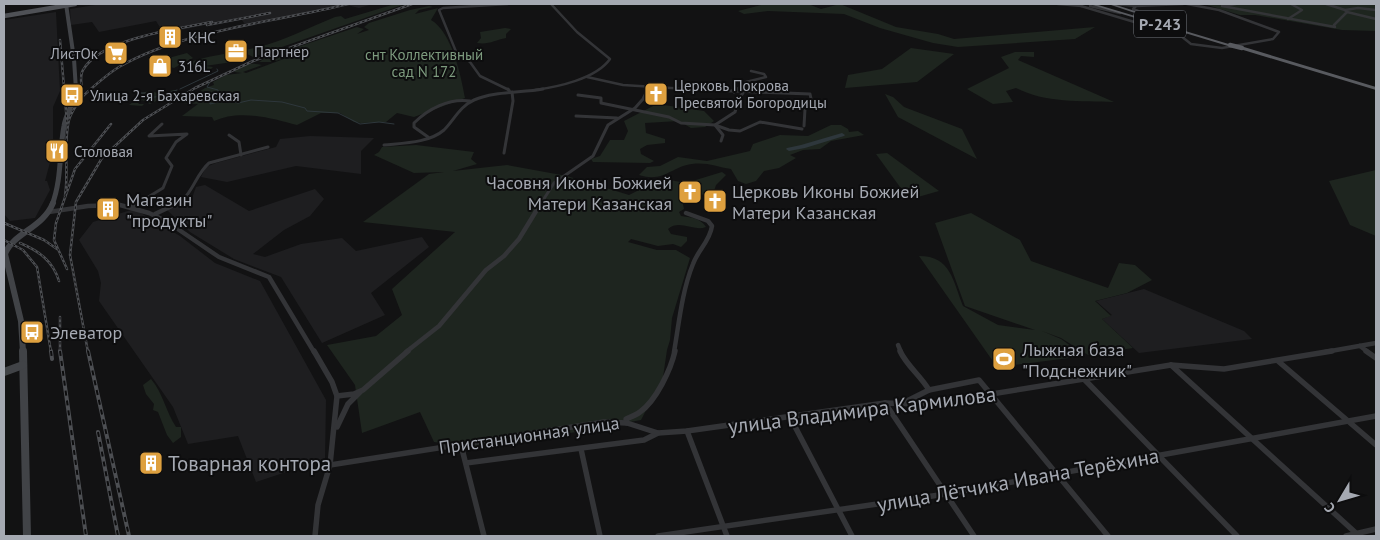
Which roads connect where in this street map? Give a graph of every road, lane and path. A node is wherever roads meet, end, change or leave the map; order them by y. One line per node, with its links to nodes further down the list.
1 (66, 4): 2 (main road); 20 (main road); 47 (main road)
2 (75, 4)
3 (508, 4): 29 (street)
4 (551, 4): 26 (street)
5 (1058, 4): 13 (street)
6 (1091, 4): 19 (highway, Р-243)
7 (1111, 4): 14 (street); 21 (highway, Р-243)
8 (1183, 4): 14 (street)
9 (1187, 4): 16 (street)
10 (1236, 4): 15 (street)
11 (1291, 4): 22 (street)
12 (1326, 4): 18 (street)
13 (1081, 5): 16 (street); 19 (street)
14 (1137, 6): 21 (street)
15 (1222, 6): 16 (street); 22 (street)
16 (1211, 8)
17 (1376, 10): 18 (street)
18 (1346, 11): 22 (street); 23 (street)
19 (1120, 13): 24 (highway, Р-243)
20 (4, 15)
21 (1158, 19): 24 (highway, Р-243)
22 (1288, 19)
23 (1376, 19)
24 (1231, 44): 28 (highway, Р-243, bridge)
25 (751, 71): 30 (street)
26 (587, 77): 27 (street); 29 (street)
27 (648, 87): 30 (street); 34 (street)
28 (1376, 88)
29 (510, 91): 33 (street); 44 (street)
30 (734, 92): 31 (street)
31 (743, 93): 38 (street); 38 (street)
32 (578, 95): 34 (street)
33 (470, 101): 40 (street); 40 (street)
34 (634, 109): 36 (street); 38 (street)
35 (576, 116): 36 (street)
36 (617, 118): 59 (street)
37 (162, 124): 46 (street)
38 (716, 125): 41 (street)
39 (229, 135): 45 (street)
40 (428, 138): 42 (street)
41 (721, 141)
42 (384, 146)
43 (268, 147): 45 (street)
44 (504, 153)
45 (241, 155): 49 (street)
46 (131, 207): 47 (street); 49 (street)
47 (49, 212): 56 (main road)
48 (686, 213): 68 (street, Пристанционная улица)
49 (155, 214): 62 (street)
50 (1376, 343): 52 (street, улица Владимира Кармилова)
51 (898, 345): 60 (street)
52 (1360, 346): 53 (street); 54 (street, улица Владимира Кармилова)
53 (1376, 358)
54 (1278, 361): 55 (street, улица Владимира Кармилова); 67 (street)
55 (1171, 365): 58 (street, улица Владимира Кармилова); 72 (street)
56 (23, 366): 57 (main road); 85 (main road)
57 (4, 372)
58 (1083, 378): 61 (street, улица Владимира Кармилова); 76 (street)
59 (363, 390): 62 (street); 69 (street)
60 (929, 390): 61 (street); 64 (street)
61 (990, 395): 64 (street, улица Владимира Кармилова); 79 (street)
62 (337, 396): 69 (street)
63 (885, 403): 64 (street, улица Владимира Кармилова); 66 (street, улица Владимира Кармилова); 80 (street)
64 (904, 403)
65 (1376, 416): 67 (street, улица Лётчика Ивана Терёхина)
66 (790, 417): 70 (street, улица Владимира Кармилова); 81 (street)
67 (1346, 420): 72 (street, улица Лётчика Ивана Терёхина); 74 (street)
68 (627, 423): 71 (street); 73 (street, Пристанционная улица)
69 (335, 430): 78 (street)
70 (687, 431): 71 (street, улица Владимира Кармилова); 82 (street)
71 (658, 433): 75 (street, улица Владимира Кармилова)
72 (1252, 439): 76 (street, улица Лётчика Ивана Терёхина); 84 (street)
73 (461, 445): 77 (street); 78 (street, Пристанционная улица)
74 (1376, 445)
75 (581, 449): 77 (street, улица Владимира Кармилова); 88 (street)
76 (1160, 456): 79 (street, улица Лётчика Ивана Терёхина); 94 (street)
77 (466, 463): 87 (street)
78 (330, 465): 86 (street)
79 (1057, 474): 80 (street, улица Лётчика Ивана Терёхина); 93 (street)
80 (946, 494): 81 (street, улица Лётчика Ивана Терёхина); 92 (street)
81 (838, 510): 82 (street, улица Лётчика Ивана Терёхина); 91 (street)
82 (723, 526): 89 (street, улица Лётчика Ивана Терёхина); 90 (street)
83 (1376, 529): 84 (street)
84 (1357, 534): 95 (street)
85 (27, 536)
86 (315, 536)
87 (484, 536)
88 (600, 536)
89 (658, 536)
90 (727, 536)
91 (852, 536)
92 (974, 536)
93 (1108, 536)
94 (1237, 536)
95 (1346, 536)

